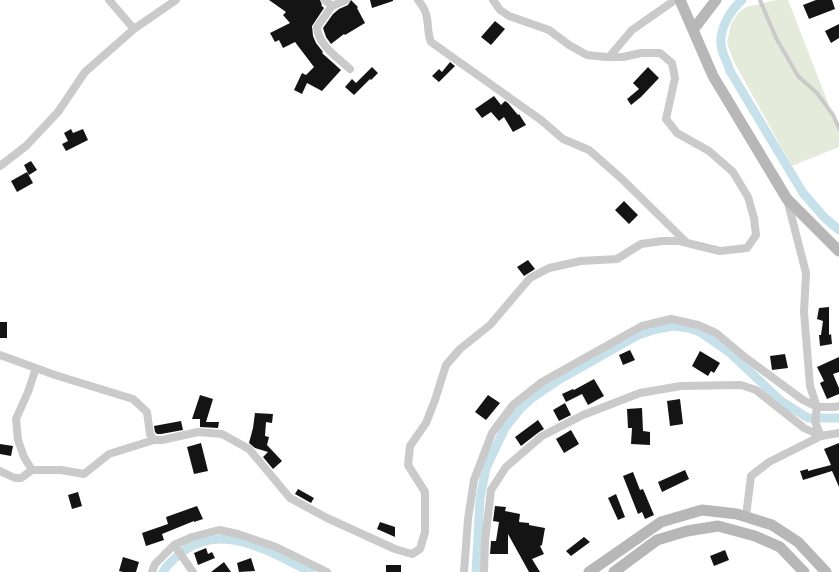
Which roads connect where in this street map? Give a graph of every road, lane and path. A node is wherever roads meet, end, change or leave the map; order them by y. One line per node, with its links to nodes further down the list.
1 (109, 0): 12 (street)
2 (176, 0): 12 (street)
3 (325, 0): 11 (street)
4 (346, 0): 11 (street)
5 (418, 0): 19 (street)
6 (493, 0): 14 (street)
7 (675, 0): 14 (street)
8 (680, 0): 13 (main road)
9 (716, 0): 13 (main road)
10 (760, 0): 16 (lane)
11 (332, 6): 15 (street)
12 (134, 29): 17 (street)
13 (693, 30): 18 (main road)
14 (609, 57): 19 (street)
15 (350, 69)
16 (839, 128)
17 (0, 166)
18 (787, 199): 20 (main road); 24 (street)
19 (687, 243): 27 (street)
20 (839, 251)
21 (0, 355): 22 (street)
22 (36, 368): 27 (street); 28 (street)
23 (839, 406): 24 (street)
24 (817, 407): 26 (street); 35 (street)
25 (839, 433): 26 (street)
26 (821, 436): 30 (street); 36 (street)
27 (154, 440): 28 (street)
28 (32, 470): 29 (street)
29 (0, 471)
30 (746, 516): 37 (main road); 40 (main road)
31 (178, 550): 32 (street); 33 (street); 34 (street)
32 (152, 572)
33 (193, 572)
34 (327, 572)
35 (464, 572)
36 (484, 572)
37 (589, 572)
38 (614, 572): 39 (main road)
39 (804, 572)
40 (826, 572)

